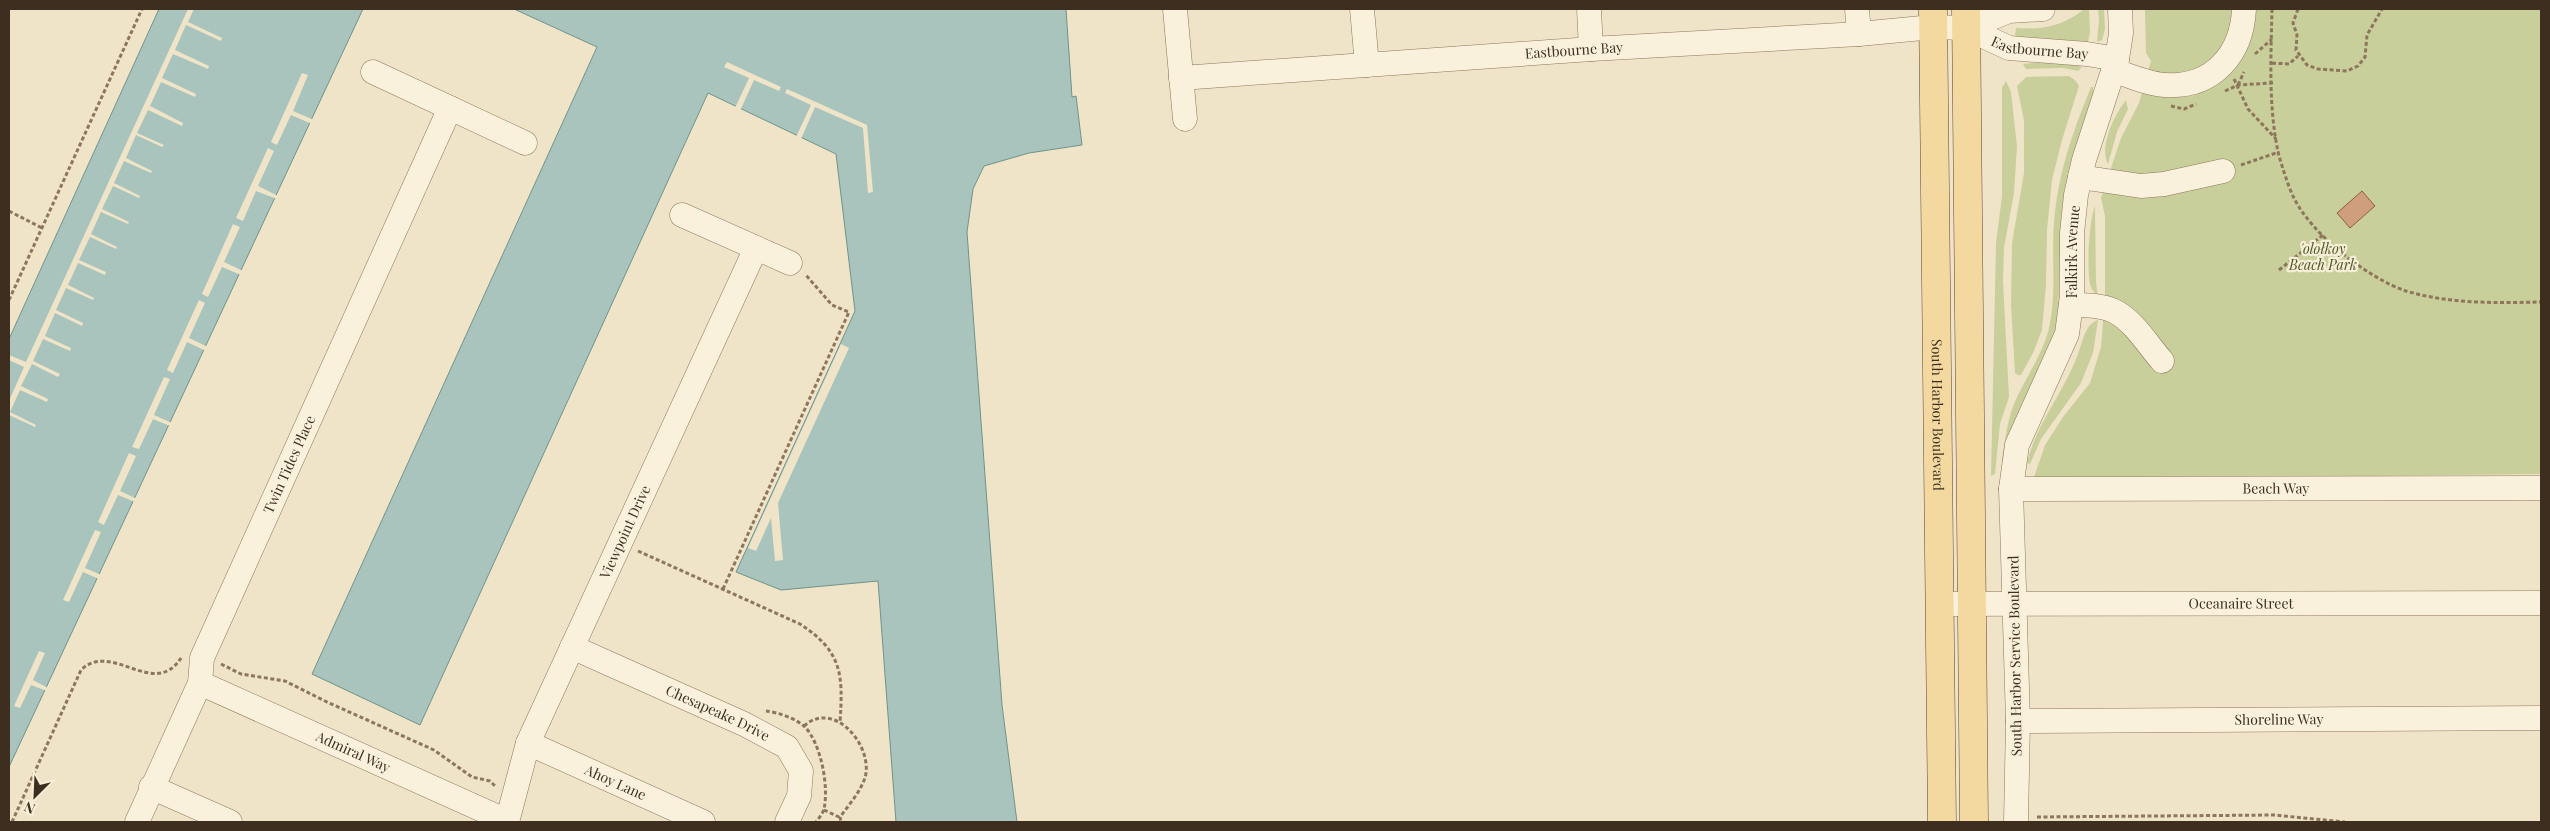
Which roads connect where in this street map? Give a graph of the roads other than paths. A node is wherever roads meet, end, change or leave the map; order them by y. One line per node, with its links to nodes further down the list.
1 (1175, 9): 15 (street)
2 (1362, 9): 13 (street)
3 (1589, 9): 11 (street)
4 (1857, 9): 10 (street)
5 (2044, 9): 9 (street, Eastbourne Bay)
6 (2120, 9): 12 (street, Falkirk Avenue)
7 (2244, 9): 12 (street, Eastbourne Bay)
8 (1933, 18): 9 (street, Eastbourne Bay); 10 (street, Eastbourne Bay); 29 (main road, South Harbor Boulevard)
9 (1966, 18): 12 (street, Eastbourne Bay); 30 (main road)
10 (1859, 34): 11 (street, Eastbourne Bay)
11 (1591, 49): 13 (street, Eastbourne Bay)
12 (2115, 64): 20 (street, Falkirk Avenue)
13 (1367, 65): 15 (street, Eastbourne Bay)
14 (372, 72): 16 (street)
15 (1181, 78): 17 (street)
16 (450, 108): 18 (street); 33 (street, Twin Tides Place)
17 (1185, 119)
18 (525, 143)
19 (2223, 171): 20 (street)
20 (2080, 177): 24 (street, Falkirk Avenue)
21 (682, 215): 22 (street)
22 (756, 248): 23 (street); 32 (street, Viewpoint Drive)
23 (790, 263)
24 (2071, 304): 25 (street); 27 (street, Falkirk Avenue)
25 (2162, 361)
26 (2541, 488): 27 (street, Beach Way)
27 (2011, 489): 31 (street, South Harbor Service Boulevard)
28 (2541, 603): 31 (street, Oceanaire Street)
29 (1940, 604): 30 (street, Oceanaire Street); 44 (main road, South Harbor Boulevard)
30 (1972, 604): 31 (street, Oceanaire Street); 45 (main road)
31 (2015, 605): 35 (street, South Harbor Service Boulevard)
32 (572, 647): 36 (street, Viewpoint Drive); 43 (street, Chesapeake Drive)
33 (200, 683): 37 (street, Twin Tides Place); 41 (street, Admiral Way)
34 (2541, 718): 35 (street, Shoreline Way)
35 (2018, 721): 38 (street, South Harbor Service Boulevard)
36 (528, 743): 41 (street, Viewpoint Drive); 42 (street, Ahoy Lane)
37 (151, 786): 39 (street, Twin Tides Place); 40 (street)
38 (2016, 819)
39 (137, 822)
40 (230, 822)
41 (507, 822)
42 (703, 822)
43 (787, 822)
44 (1942, 822)
45 (1974, 822)

